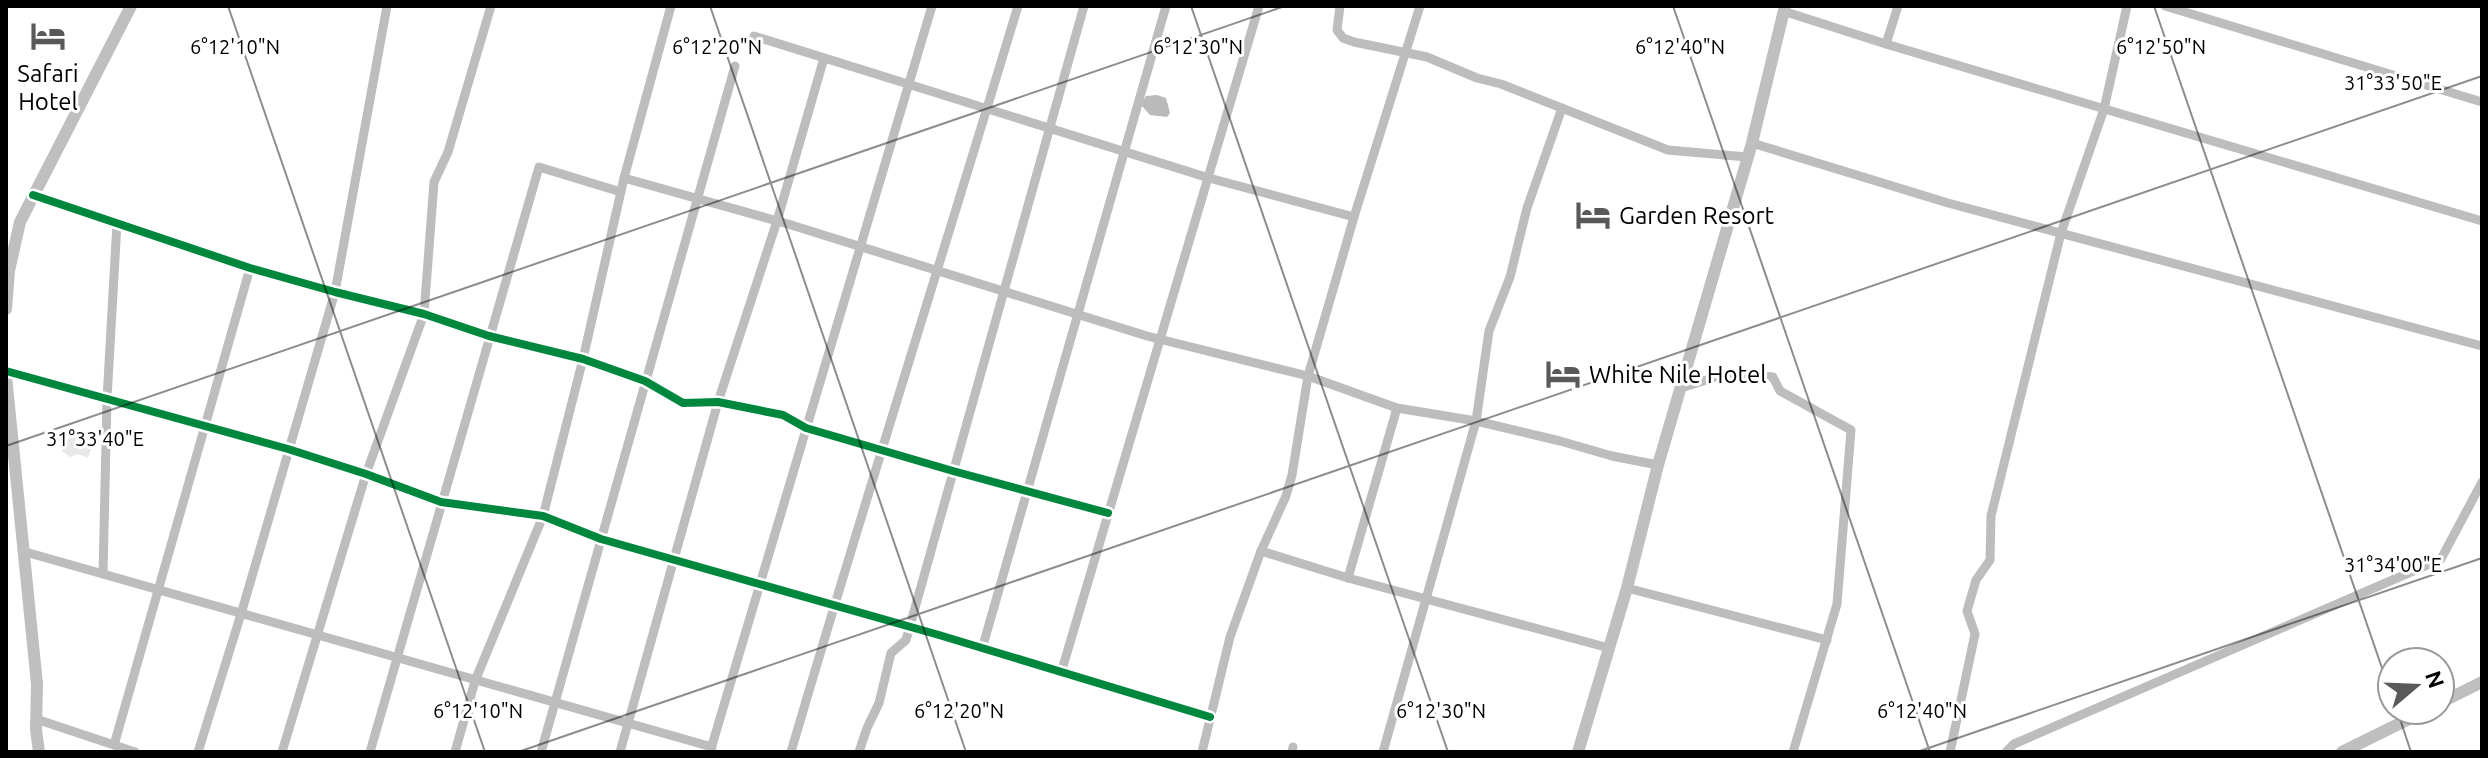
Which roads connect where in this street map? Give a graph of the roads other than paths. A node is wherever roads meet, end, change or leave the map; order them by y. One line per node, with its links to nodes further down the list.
1 (131, 6): 33 (street)
2 (387, 6): 45 (street)
3 (491, 6): 47 (street)
4 (671, 6): 30 (street)
5 (932, 6): 21 (street)
6 (1018, 6): 25 (street)
7 (1084, 6): 26 (street)
8 (1166, 6): 28 (street)
9 (1259, 6): 31 (street)
10 (1340, 6): 18 (street)
11 (1420, 6): 18 (street)
12 (1898, 6): 17 (street)
13 (2127, 6): 24 (street)
14 (2165, 6): 22 (street)
15 (1784, 9): 17 (street); 27 (street)
16 (754, 36): 19 (street)
17 (1886, 44): 24 (street)
18 (1407, 51): 23 (street); 35 (street)
19 (824, 58): 21 (street); 36 (street)
20 (735, 66): 34 (street)
21 (909, 84): 25 (street); 41 (street)
22 (2482, 102)
23 (1562, 108): 29 (street); 60 (street)
24 (2104, 109): 37 (street); 39 (street)
25 (987, 110): 26 (street); 43 (street)
26 (1049, 128): 28 (street); 44 (street)
27 (1752, 143): 29 (street); 39 (street)
28 (1125, 152): 31 (street); 48 (street)
29 (1747, 157): 56 (street)
30 (624, 178): 32 (street); 34 (street)
31 (1209, 178): 35 (street); 50 (street)
32 (621, 192): 49 (street); 52 (street)
33 (33, 195): 38 (street); 40 (street)
34 (699, 197): 36 (street); 55 (street)
35 (1354, 217): 54 (street)
36 (777, 221): 41 (street); 58 (street)
37 (2482, 221)
38 (117, 223): 42 (street); 57 (street)
39 (2061, 233): 51 (street); 116 (street)
40 (10, 243): 46 (street)
41 (861, 247): 43 (street); 62 (street)
42 (250, 268): 45 (street); 61 (street)
43 (938, 271): 44 (street); 64 (street)
44 (1002, 291): 48 (street); 66 (street)
45 (335, 292): 47 (street); 63 (street)
46 (6, 309)
47 (424, 314): 49 (street); 67 (street)
48 (1079, 315): 50 (street); 69 (street)
49 (489, 336): 52 (street); 70 (street)
50 (1161, 340): 54 (street); 71 (street)
51 (2482, 346)
52 (583, 359): 55 (street); 72 (street)
53 (6, 374): 57 (street); 74 (street)
54 (1308, 376): 59 (street); 75 (street)
55 (645, 381): 58 (street); 73 (street)
56 (1681, 388): 65 (street); 87 (street)
57 (107, 399): 61 (street); 77 (street)
58 (718, 402): 62 (street); 76 (street)
59 (1397, 408): 60 (street); 78 (street)
60 (1476, 421): 65 (street); 82 (street)
61 (206, 427): 63 (street); 81 (street)
62 (806, 428): 64 (street); 79 (street)
63 (288, 449): 67 (street); 84 (street)
64 (880, 450): 66 (street); 83 (street)
65 (1658, 465): 80 (street)
66 (953, 471): 69 (street); 85 (street)
67 (366, 474): 70 (street); 86 (street)
68 (2482, 482): 117 (street)
69 (1028, 492): 71 (street); 89 (street)
70 (441, 502): 72 (street); 90 (street)
71 (1108, 513): 91 (street)
72 (543, 516): 73 (street); 92 (street)
73 (601, 539): 76 (street); 95 (street)
74 (22, 551): 77 (street); 97 (street)
75 (1261, 551): 78 (street); 96 (street)
76 (674, 560): 79 (street); 98 (street)
77 (103, 574): 81 (street)
78 (1348, 578): 82 (street)
79 (760, 584): 83 (street); 101 (street)
80 (1627, 588): 87 (street); 88 (street)
81 (157, 589): 84 (street); 100 (street)
82 (1427, 599): 88 (street); 113 (street)
83 (834, 605): 85 (street); 110 (street)
84 (241, 614): 86 (street); 104 (street)
85 (909, 627): 89 (street); 111 (street)
86 (318, 636): 90 (street); 105 (street)
87 (1827, 640): 115 (street)
88 (1609, 648): 114 (street)
89 (982, 649): 91 (street)
90 (397, 657): 92 (street); 106 (street)
91 (1061, 673): 96 (street)
92 (475, 681): 95 (street); 107 (street)
93 (2482, 682): 94 (street)
94 (2456, 695)
95 (555, 703): 98 (street); 108 (street)
96 (1210, 717): 112 (street)
97 (36, 719): 100 (street); 102 (street)
98 (627, 723): 101 (street); 109 (street)
99 (2395, 726): 118 (street)
100 (114, 745): 103 (street)
101 (711, 749)
102 (39, 752)
103 (135, 752)
104 (198, 752)
105 (282, 752)
106 (370, 752)
107 (455, 752)
108 (541, 752)
109 (620, 752)
110 (791, 752)
111 (859, 752)
112 (1202, 752)
113 (1383, 752)
114 (1578, 752)
115 (1793, 752)
116 (1950, 752)
117 (2006, 752)
118 (2342, 752)

